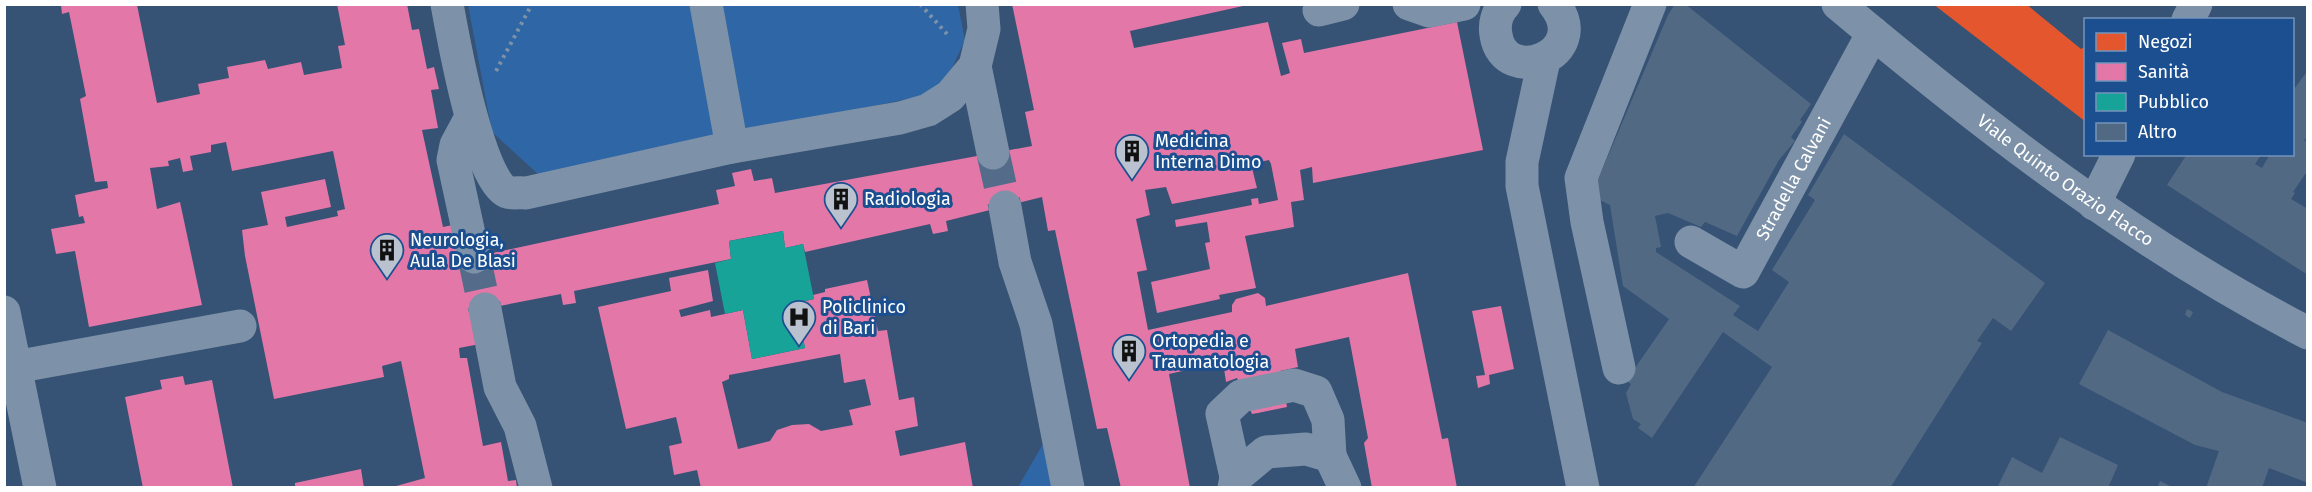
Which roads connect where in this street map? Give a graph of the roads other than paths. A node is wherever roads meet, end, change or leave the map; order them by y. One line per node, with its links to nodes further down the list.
1 (447, 4): 15 (street)
2 (706, 4): 16 (street)
3 (982, 4): 14 (street)
4 (1409, 4): 5 (street)
5 (1464, 4)
6 (1650, 4): 28 (street)
7 (1838, 4): 12 (street, Viale Quinto Orazio Flacco)
8 (2196, 4): 11 (street)
9 (1494, 6): 13 (street)
10 (1565, 10): 13 (street)
11 (2189, 18)
12 (1873, 33): 19 (street, Viale Quinto Orazio Flacco); 21 (street, Stradella Calvani)
13 (1544, 60): 35 (street)
14 (975, 66): 16 (street); 17 (street)
15 (470, 119): 16 (street); 22 (street)
16 (732, 147)
17 (993, 153)
18 (2118, 156): 19 (street)
19 (2094, 204): 26 (street, Viale Quinto Orazio Flacco)
20 (1005, 207): 33 (street)
21 (1691, 242)
22 (474, 257)
23 (484, 309): 31 (street)
24 (4, 312): 27 (street)
25 (240, 326): 27 (street)
26 (2307, 333)
27 (15, 367): 32 (street)
28 (1618, 368)
29 (1330, 456): 30 (street); 30 (street); 34 (street)
30 (1235, 482)
31 (536, 487)
32 (39, 488)
33 (1068, 488)
34 (1345, 488)
35 (1583, 488)

